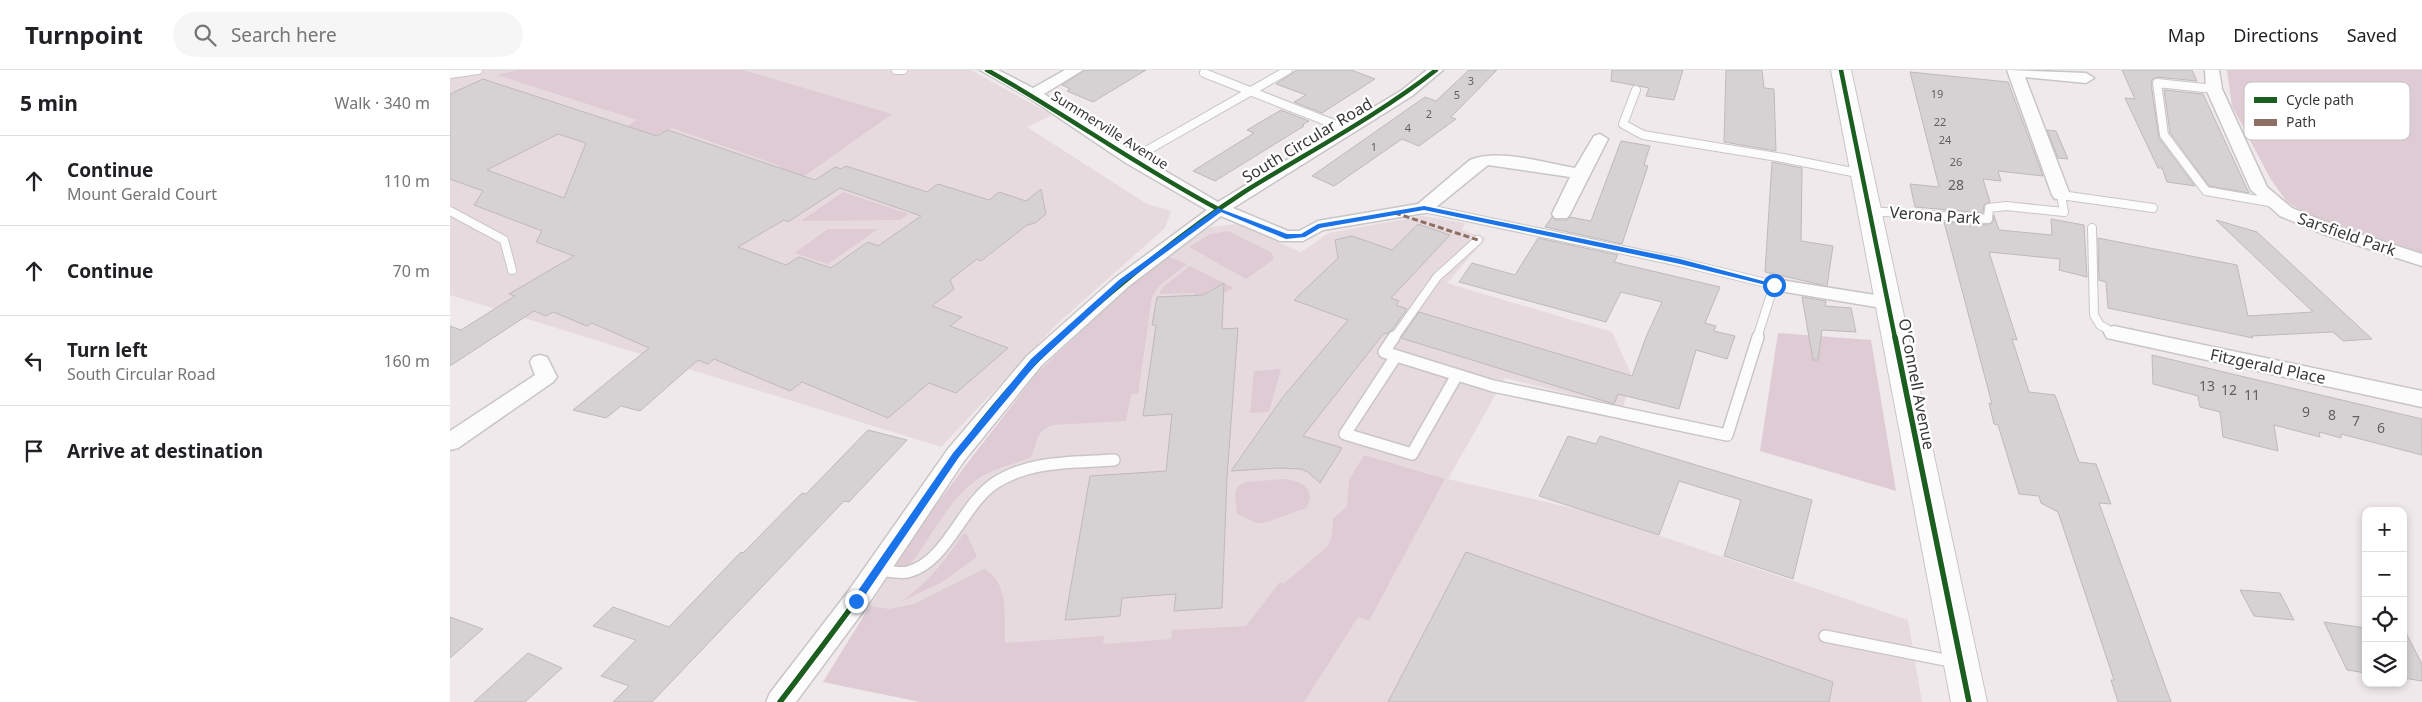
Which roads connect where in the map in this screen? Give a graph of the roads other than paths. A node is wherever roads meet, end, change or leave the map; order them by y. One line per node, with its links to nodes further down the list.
1 (478, 70): 12 (lane)
2 (896, 70): 3 (lane)
3 (903, 70)
4 (987, 70): 17 (street, Summerville Avenue)
5 (1076, 70): 17 (street)
6 (1288, 70): 16 (lane)
7 (1436, 70): 18 (street, South Circular Road)
8 (1841, 70): 22 (main road, O'Connell Avenue)
9 (2212, 70): 14 (street, Sarsfield Park)
10 (2015, 71): 13 (street); 23 (street)
11 (1204, 73): 16 (lane)
12 (450, 74)
13 (2086, 78)
14 (2214, 89): 24 (street, Sarsfield Park); 24 (lane)
15 (1636, 90): 22 (lane)
16 (1250, 92): 18 (lane); 20 (lane)
17 (1033, 94): 20 (street, Summerville Avenue)
18 (1350, 130): 27 (street, South Circular Road)
19 (1600, 139): 21 (street)
20 (1132, 159): 27 (street, Summerville Avenue)
21 (1580, 174): 25 (street); 30 (street)
22 (1863, 174): 29 (main road, O'Connell Avenue)
23 (2062, 195): 26 (lane); 29 (lane, Verona Park)
24 (2275, 203): 33 (street, Sarsfield Park)
25 (1424, 208): 27 (street, Summerville Avenue); 35 (lane)
26 (2153, 208)
27 (1220, 210): 44 (street, South Circular Road)
28 (450, 211): 34 (lane)
29 (1868, 211): 36 (main road, O'Connell Avenue)
30 (1562, 214)
31 (2092, 228): 37 (lane)
32 (1478, 240): 38 (lane)
33 (2422, 260)
34 (512, 270)
35 (1774, 285): 36 (street); 40 (lane)
36 (1888, 303): 46 (main road, O'Connell Avenue)
37 (2114, 333): 41 (street, Fitzgerald Place)
38 (1396, 356): 40 (lane); 40 (lane)
39 (540, 362): 42 (street)
40 (1457, 375)
41 (2422, 399)
42 (450, 442)
43 (1114, 460): 44 (lane)
44 (877, 570): 47 (street, South Circular Road)
45 (1825, 636): 46 (lane)
46 (1961, 663): 48 (main road, O'Connell Avenue)
47 (780, 702)
48 (1969, 702)

